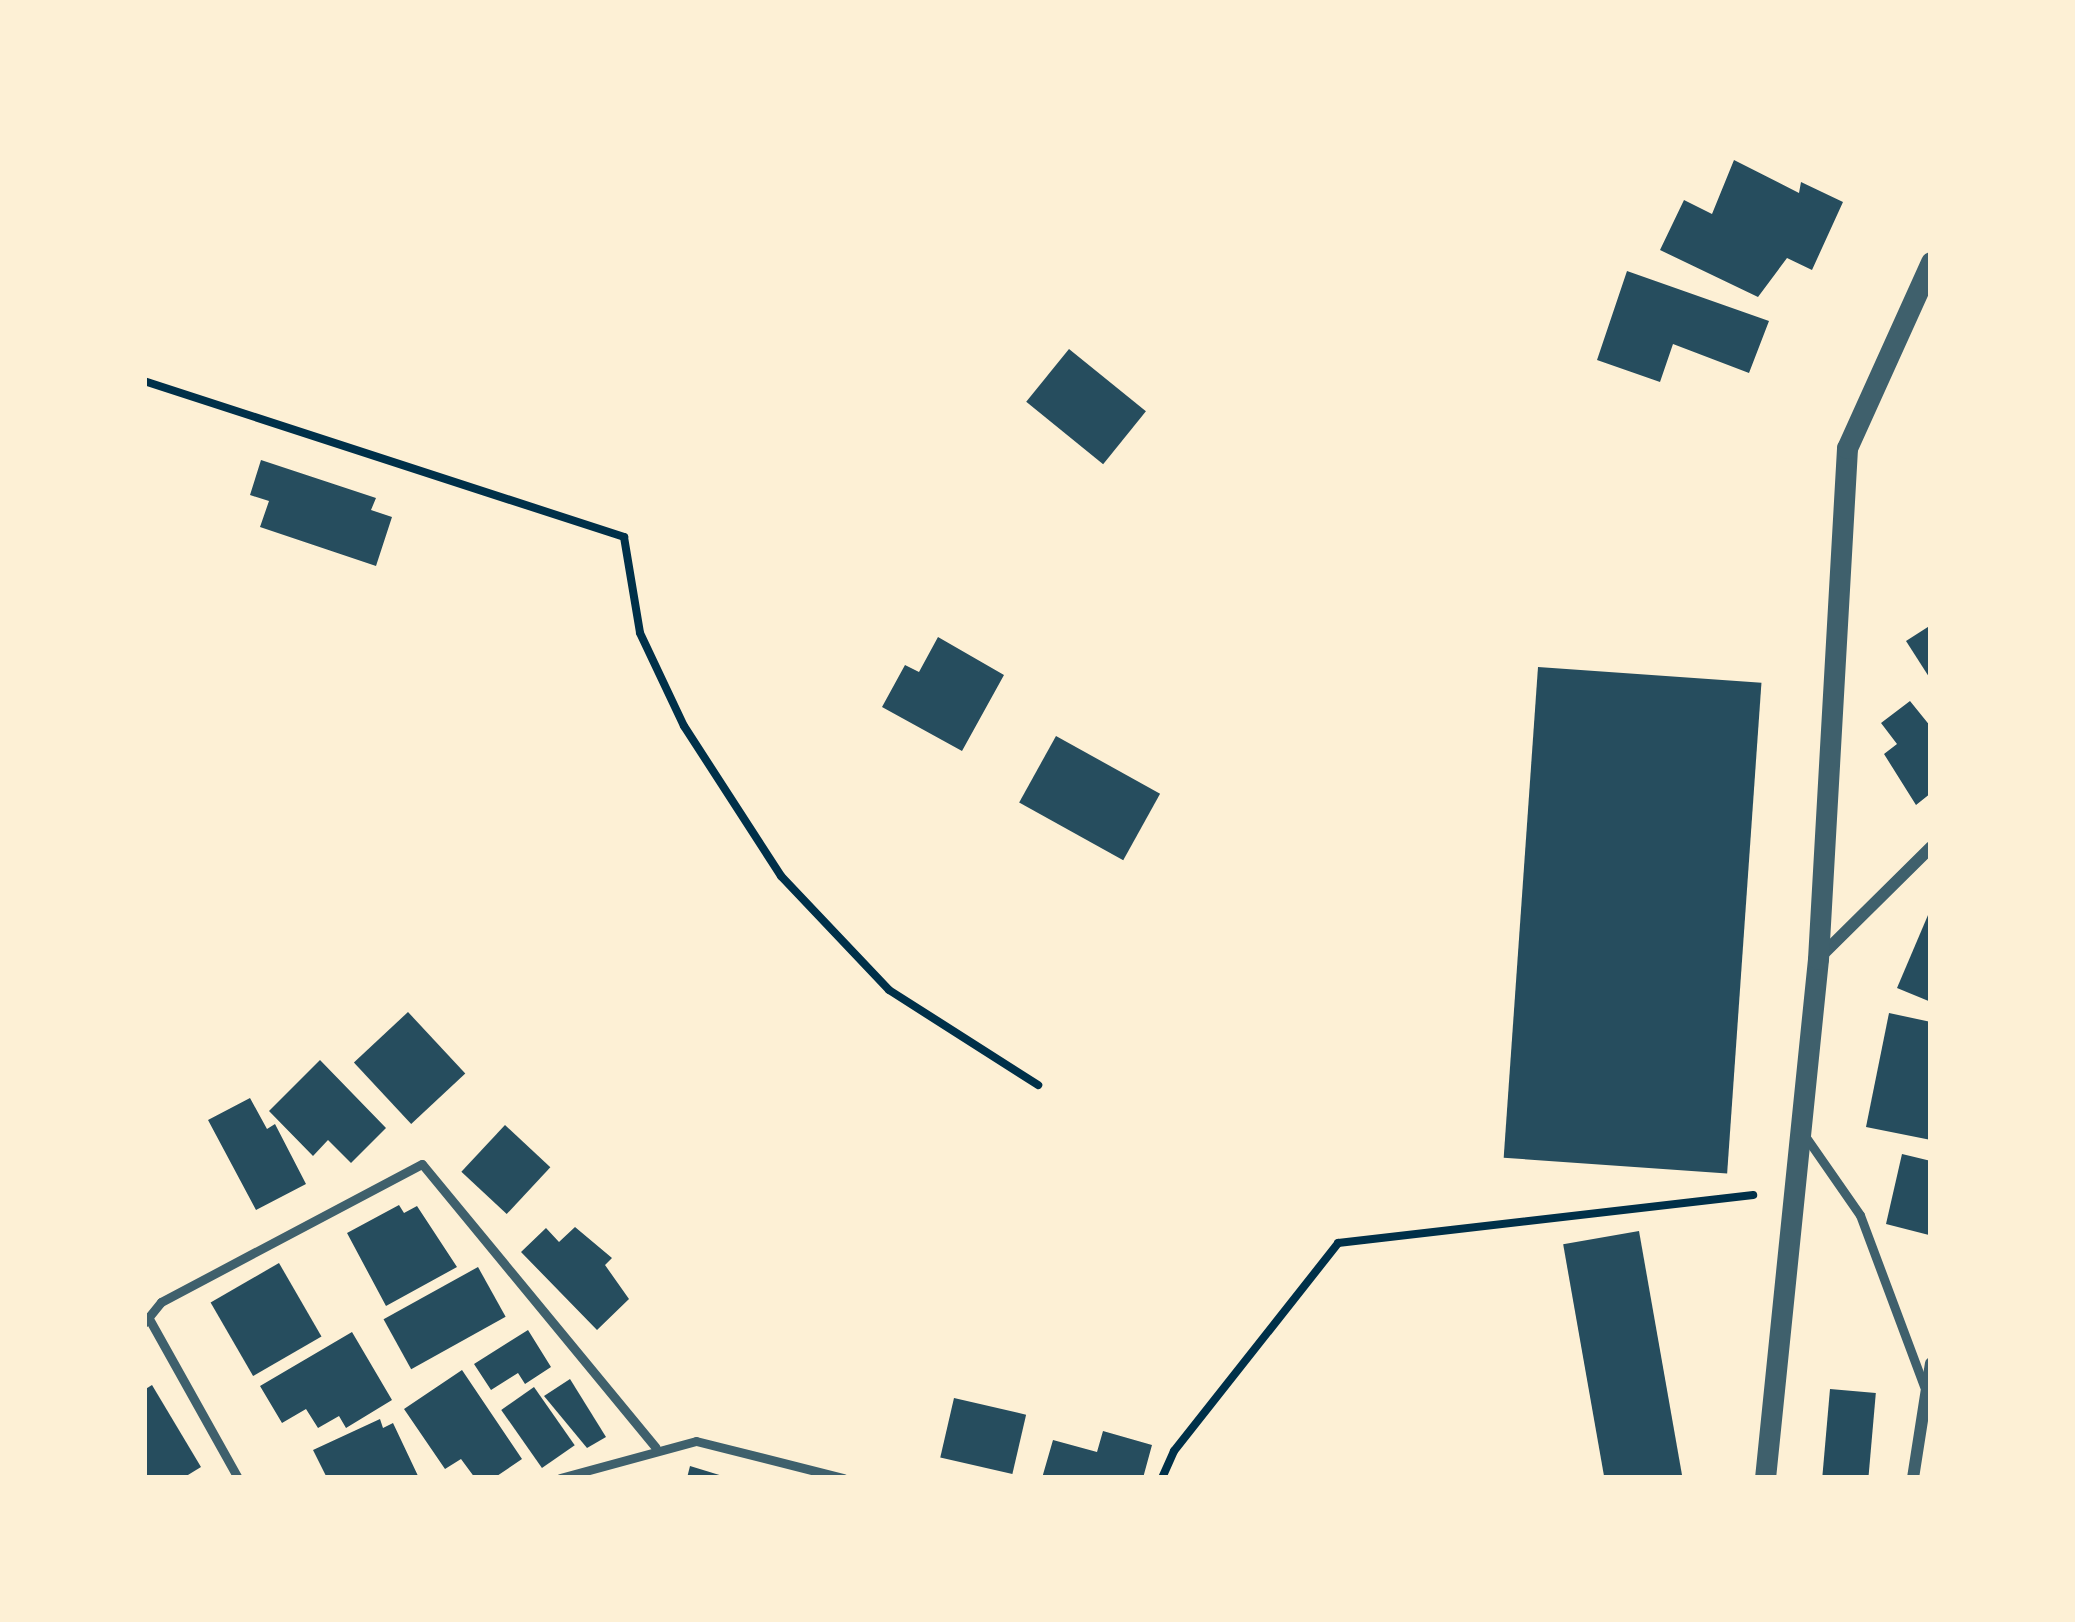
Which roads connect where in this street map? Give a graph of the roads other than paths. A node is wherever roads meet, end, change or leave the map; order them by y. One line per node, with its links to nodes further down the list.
1 (1931, 262): 3 (street)
2 (1931, 847): 3 (street)
3 (1818, 959): 4 (street)
4 (1800, 1129): 7 (lane); 12 (street)
5 (146, 1320): 8 (lane); 9 (lane)
6 (1931, 1363): 7 (street)
7 (1924, 1387): 13 (street)
8 (655, 1448): 10 (lane); 11 (lane)
9 (238, 1478)
10 (560, 1478)
11 (843, 1478)
12 (1765, 1478)
13 (1913, 1478)

